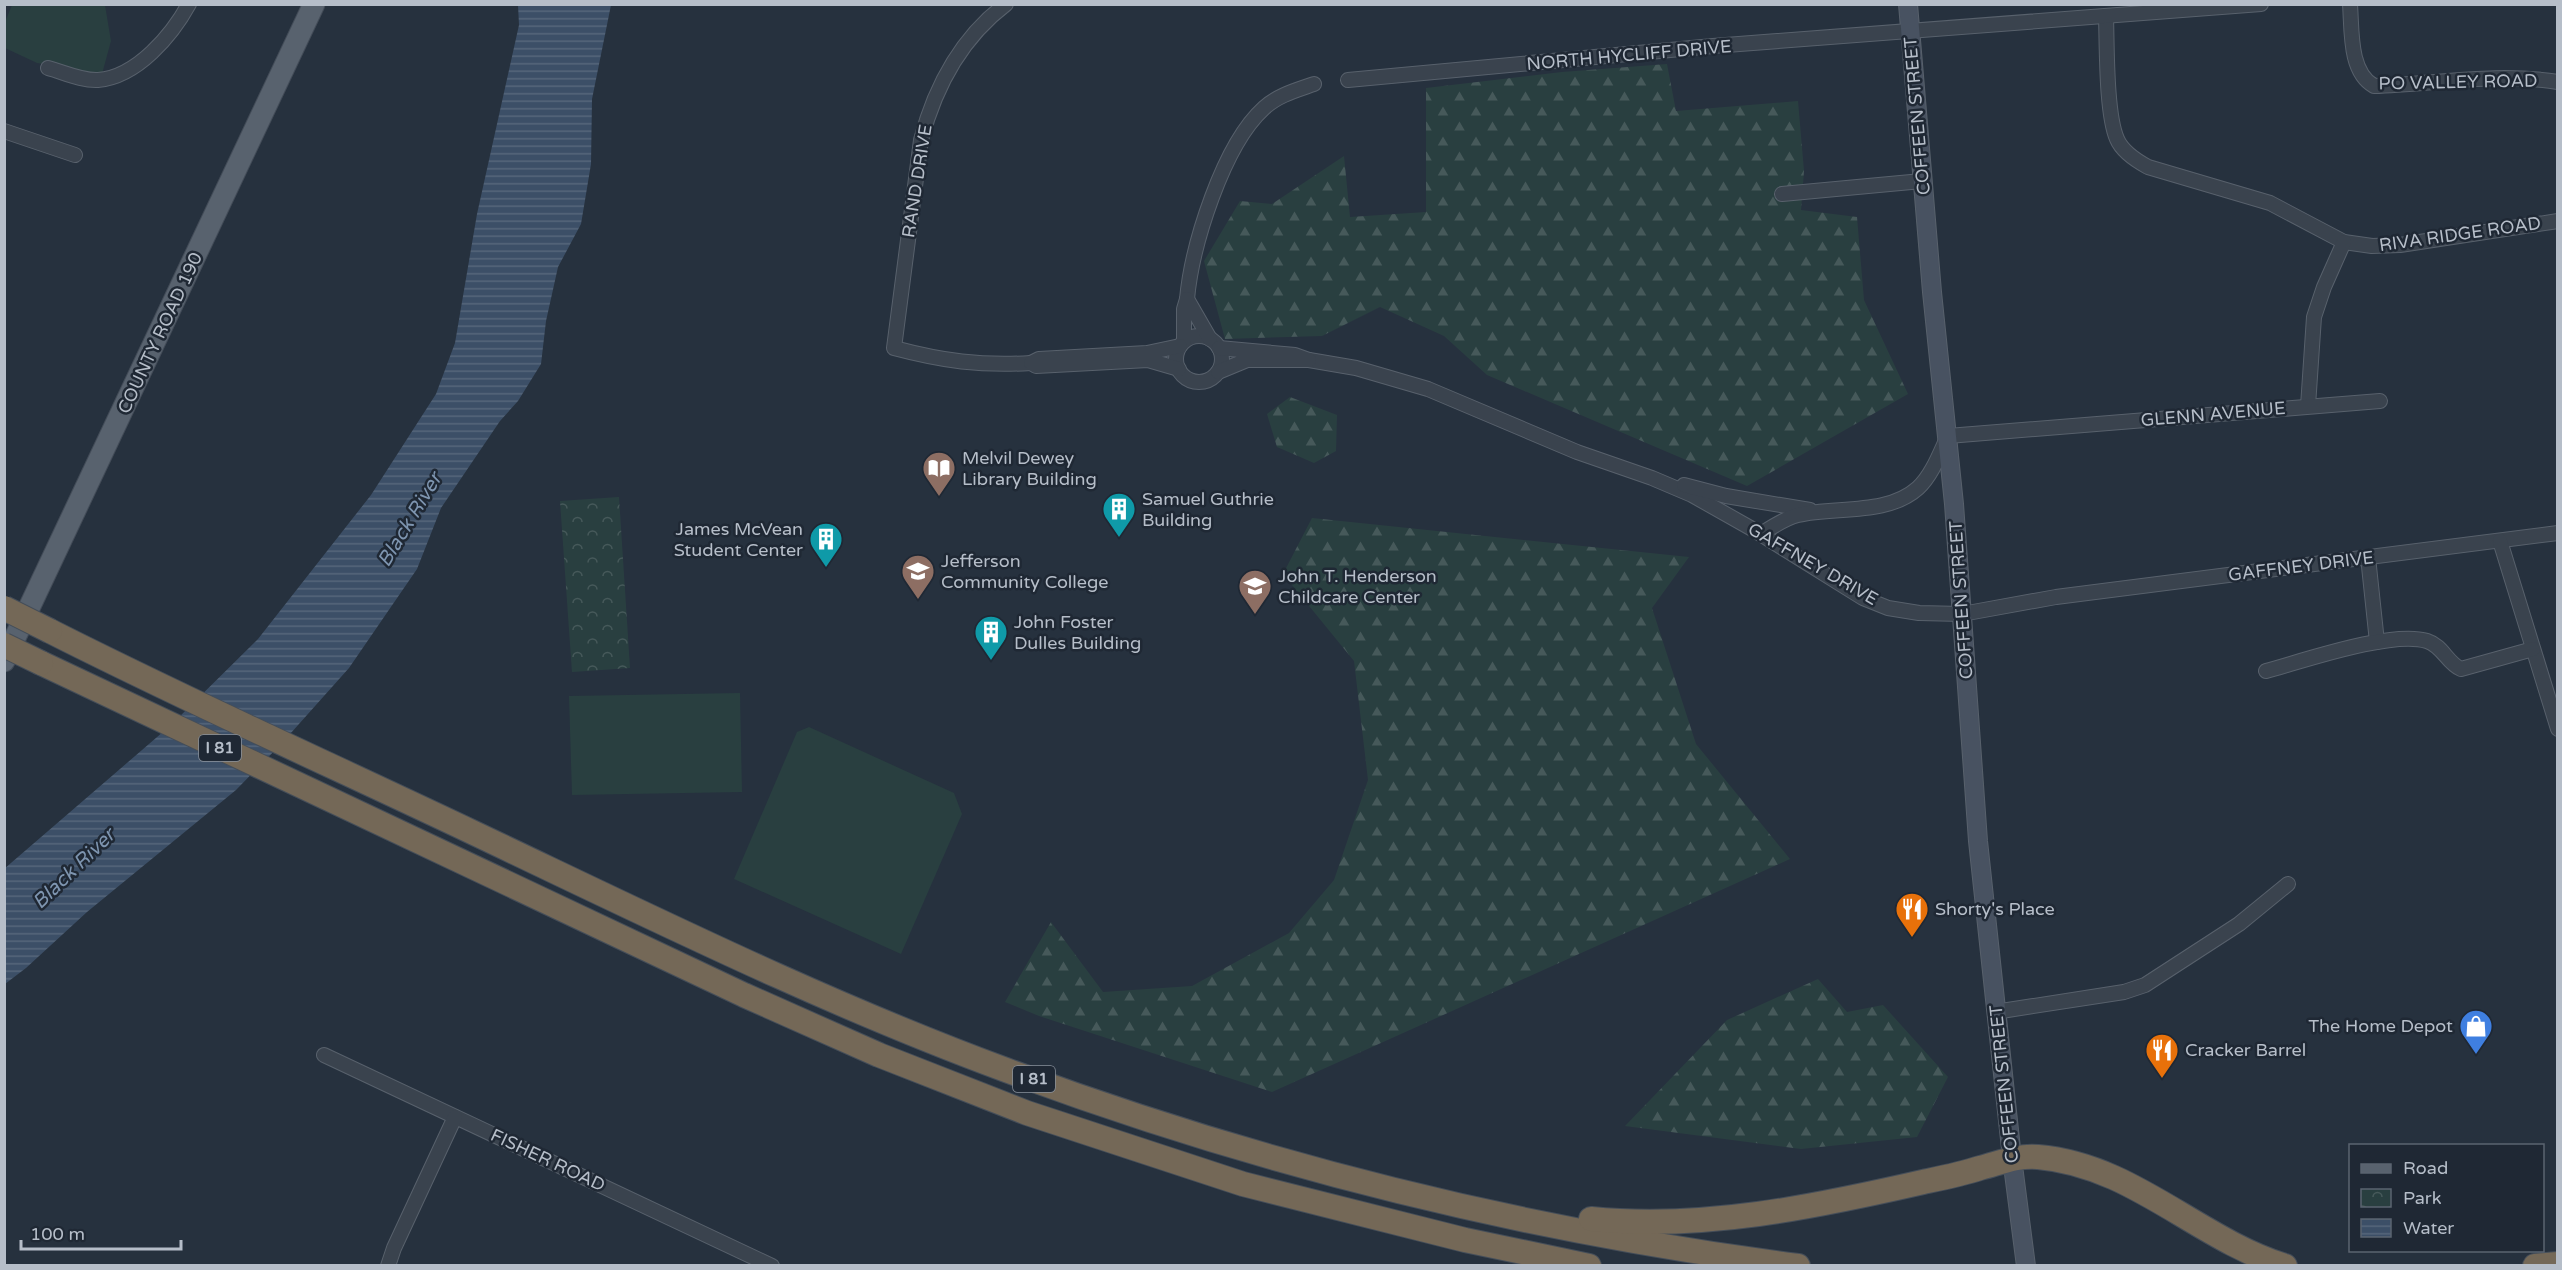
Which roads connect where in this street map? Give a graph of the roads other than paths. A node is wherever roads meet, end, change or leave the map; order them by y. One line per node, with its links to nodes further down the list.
1 (189, 4): 9 (street)
2 (314, 4): 40 (main road, COUNTY ROAD 190)
3 (1006, 4): 23 (street, RAND DRIVE)
4 (1908, 4): 8 (main road, COFFEEN STREET)
5 (2260, 4): 7 (street, NORTH HYCLIFF DRIVE)
6 (2350, 4): 11 (street, PO VALLEY ROAD)
7 (2106, 17): 8 (street, NORTH HYCLIFF DRIVE); 18 (street, RIVA RIDGE ROAD)
8 (1911, 32): 10 (street, NORTH HYCLIFF DRIVE); 15 (main road, COFFEEN STREET)
9 (48, 68)
10 (1348, 80)
11 (2558, 82)
12 (1314, 84): 19 (street)
13 (4, 131): 14 (street)
14 (75, 155)
15 (1922, 181): 16 (street); 28 (main road, COFFEEN STREET)
16 (1782, 194)
17 (2558, 221): 18 (street, RIVA RIDGE ROAD)
18 (2344, 242): 27 (street, GLENN AVENUE)
19 (1187, 298): 20 (street); 21 (street)
20 (1215, 343): 21 (street); 22 (street, GAFFNEY DRIVE); 25 (street)
21 (1182, 344): 23 (street); 24 (street)
22 (1309, 360): 25 (street, GAFFNEY DRIVE); 29 (street, GAFFNEY DRIVE)
23 (1031, 363): 24 (street)
24 (1179, 369): 25 (street)
25 (1218, 372)
26 (2380, 401): 27 (street)
27 (2308, 405): 28 (street, GLENN AVENUE)
28 (1948, 436): 30 (street); 36 (main road, COFFEEN STREET)
29 (1652, 478): 30 (street); 32 (street, GAFFNEY DRIVE)
30 (1824, 512): 32 (street)
31 (2558, 533): 33 (street, GAFFNEY DRIVE)
32 (1761, 534): 36 (street, GAFFNEY DRIVE)
33 (2499, 541): 34 (street, GAFFNEY DRIVE); 39 (street)
34 (2368, 557): 36 (street, GAFFNEY DRIVE); 37 (street)
35 (4, 608): 48 (highway, I 81, bridge)
36 (1962, 614): 44 (main road, COFFEEN STREET)
37 (2377, 642): 39 (street); 41 (street)
38 (4, 645): 49 (highway, I 81, bridge)
39 (2533, 649): 42 (street)
40 (4, 661)
41 (2266, 671)
42 (2558, 729)
43 (2288, 884): 44 (street)
44 (1995, 1012): 47 (main road, COFFEEN STREET)
45 (324, 1055): 46 (street, FISHER ROAD)
46 (455, 1117): 51 (street); 52 (street, FISHER ROAD)
47 (2012, 1158): 48 (highway); 55 (main road, COFFEEN STREET); 56 (highway)
48 (1479, 1211): 54 (highway, I 81)
49 (1560, 1262): 53 (highway, I 81)
50 (2558, 1264): 57 (highway)
51 (388, 1266)
52 (771, 1266)
53 (1589, 1266)
54 (1798, 1266)
55 (2026, 1266)
56 (2285, 1266)
57 (2535, 1266)

